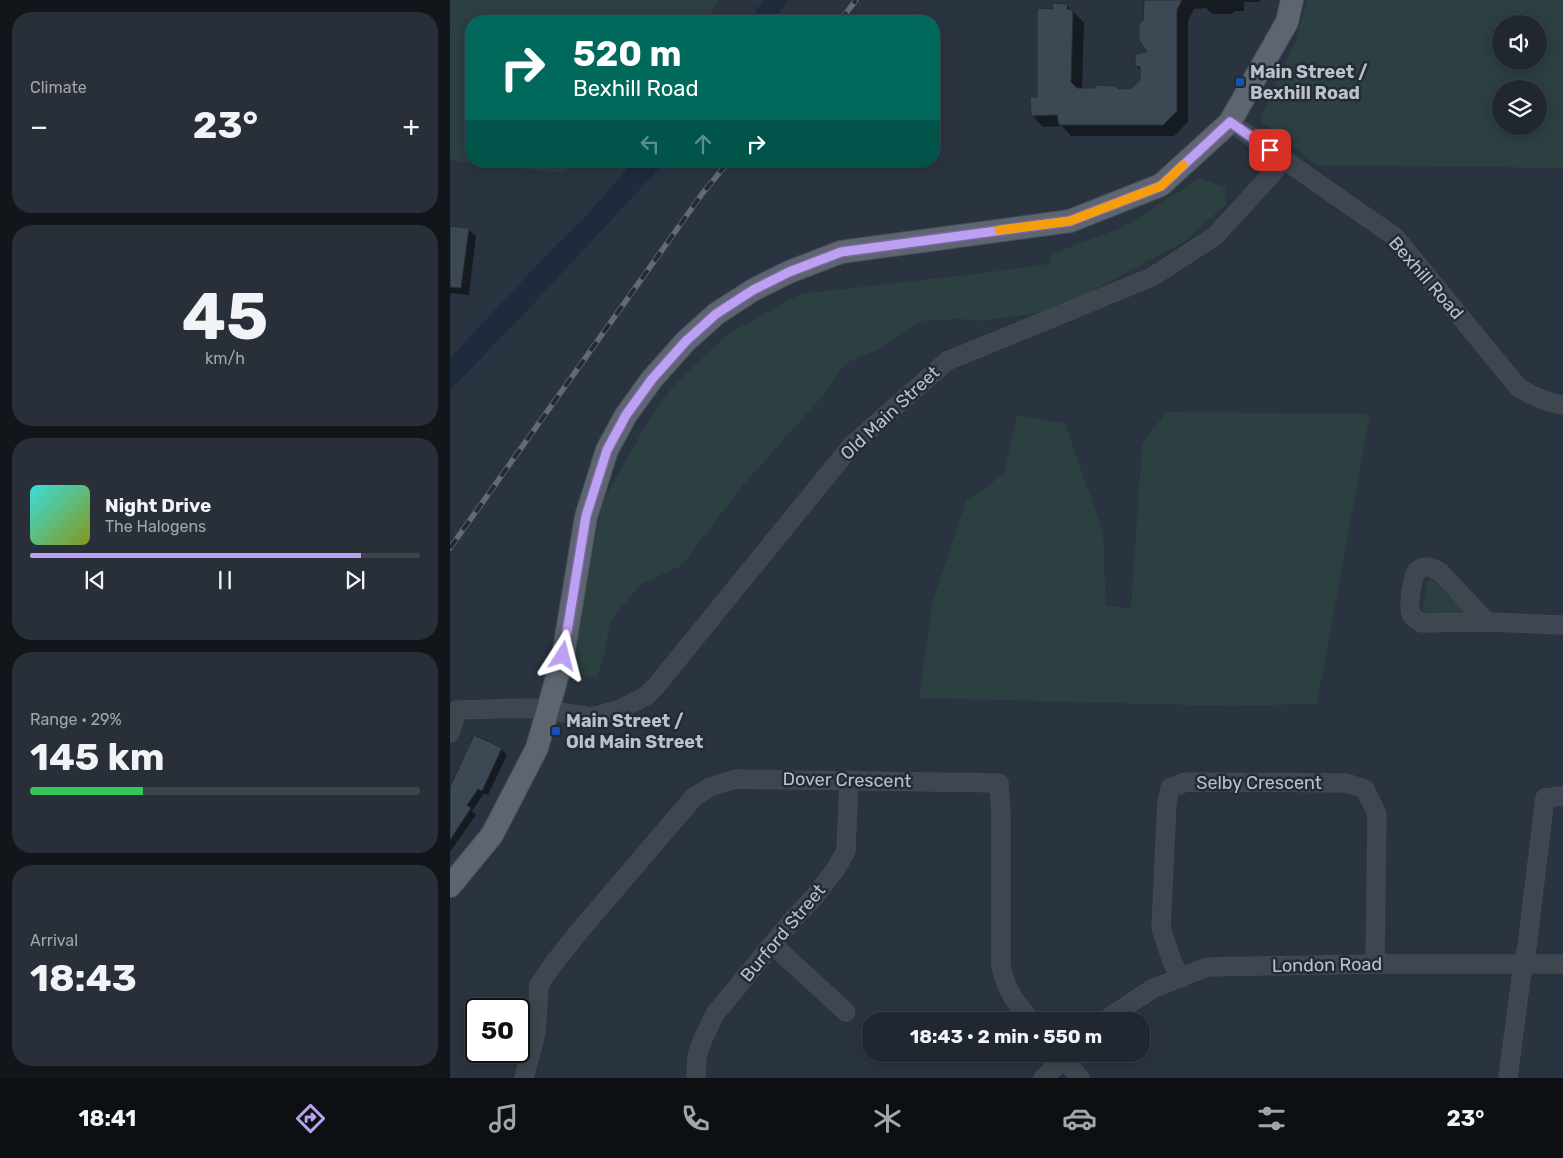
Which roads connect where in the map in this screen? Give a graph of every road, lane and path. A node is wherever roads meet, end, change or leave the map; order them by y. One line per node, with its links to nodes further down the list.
1 (1292, 0): 2 (main road)
2 (1230, 122): 3 (street, Bexhill Road); 7 (main road)
3 (1283, 159): 4 (street, Bexhill Road); 7 (street, Old Main Street)
4 (1563, 405)
5 (1487, 622): 6 (street)
6 (1563, 625)
7 (548, 711): 8 (street, Old Main Street); 11 (main road)
8 (450, 733)
9 (849, 780): 12 (street, Burford Street); 18 (street, Dover Crescent); 22 (street, Dover Crescent)
10 (1563, 796): 13 (street)
11 (450, 886)
12 (773, 944): 17 (street); 23 (street, Burford Street)
13 (1524, 963): 14 (street, London Road); 15 (street, London Road); 26 (street)
14 (1375, 964): 16 (street, London Road); 16 (street, Selby Crescent)
15 (1563, 964)
16 (1181, 978): 19 (street, London Road)
17 (846, 1012)
18 (1023, 1012)
19 (1118, 1012)
20 (1059, 1062): 24 (street)
21 (1069, 1062): 25 (street)
22 (524, 1078)
23 (696, 1078)
24 (1043, 1078)
25 (1080, 1078)
26 (1508, 1078)

